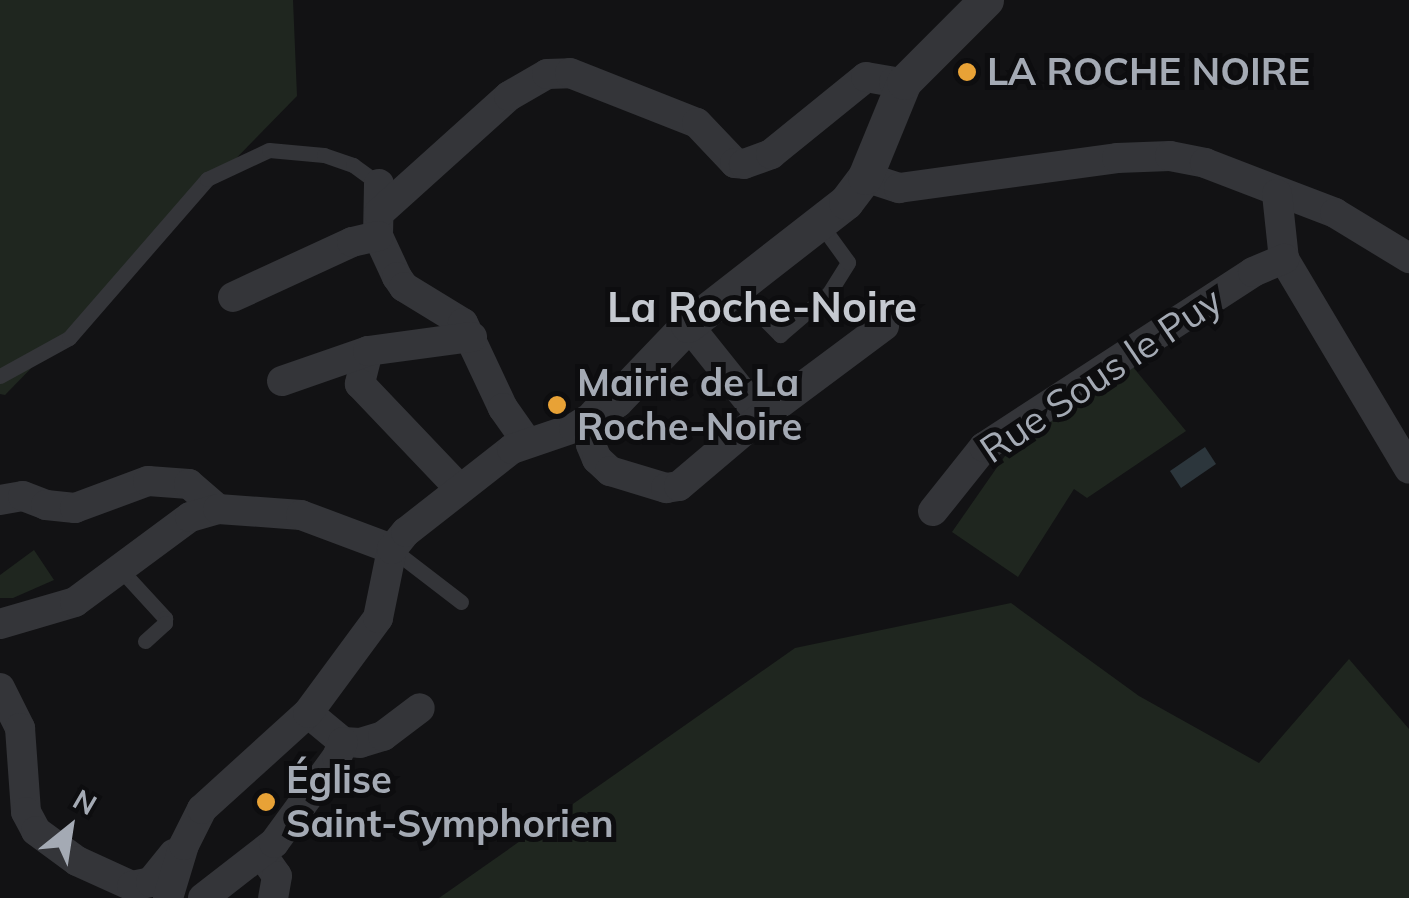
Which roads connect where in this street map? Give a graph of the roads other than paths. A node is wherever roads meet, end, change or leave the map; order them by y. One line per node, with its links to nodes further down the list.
1 (978, 2): 2 (street)
2 (899, 93): 3 (street); 5 (street)
3 (866, 177): 4 (street); 6 (street)
4 (1277, 194): 7 (street); 8 (street)
5 (378, 211): 10 (street); 13 (street); 15 (lane)
6 (820, 222): 9 (street); 9 (lane)
7 (1409, 258)
8 (1284, 259): 20 (street); 24 (street, Rue Sous le Puy)
9 (735, 290): 11 (street)
10 (233, 297)
11 (688, 325): 17 (street); 18 (street)
12 (884, 326): 18 (street)
13 (472, 337): 14 (street); 19 (street)
14 (368, 352): 16 (street); 21 (street)
15 (0, 376)
16 (282, 381)
17 (751, 404)
18 (596, 414): 19 (street)
19 (527, 442): 21 (street)
20 (1409, 469)
21 (460, 489): 25 (street)
22 (0, 500): 23 (street)
23 (218, 510): 25 (street); 26 (street)
24 (933, 510)
25 (392, 548): 27 (lane); 32 (street)
26 (120, 569): 28 (street); 29 (lane)
27 (461, 602)
28 (4, 628)
29 (145, 641)
30 (0, 688): 34 (street)
31 (420, 708): 33 (street)
32 (308, 713): 33 (street); 34 (street)
33 (343, 742): 35 (street)
34 (184, 845): 36 (street)
35 (263, 856): 37 (street); 38 (street)
36 (168, 898)
37 (202, 898)
38 (274, 898)

